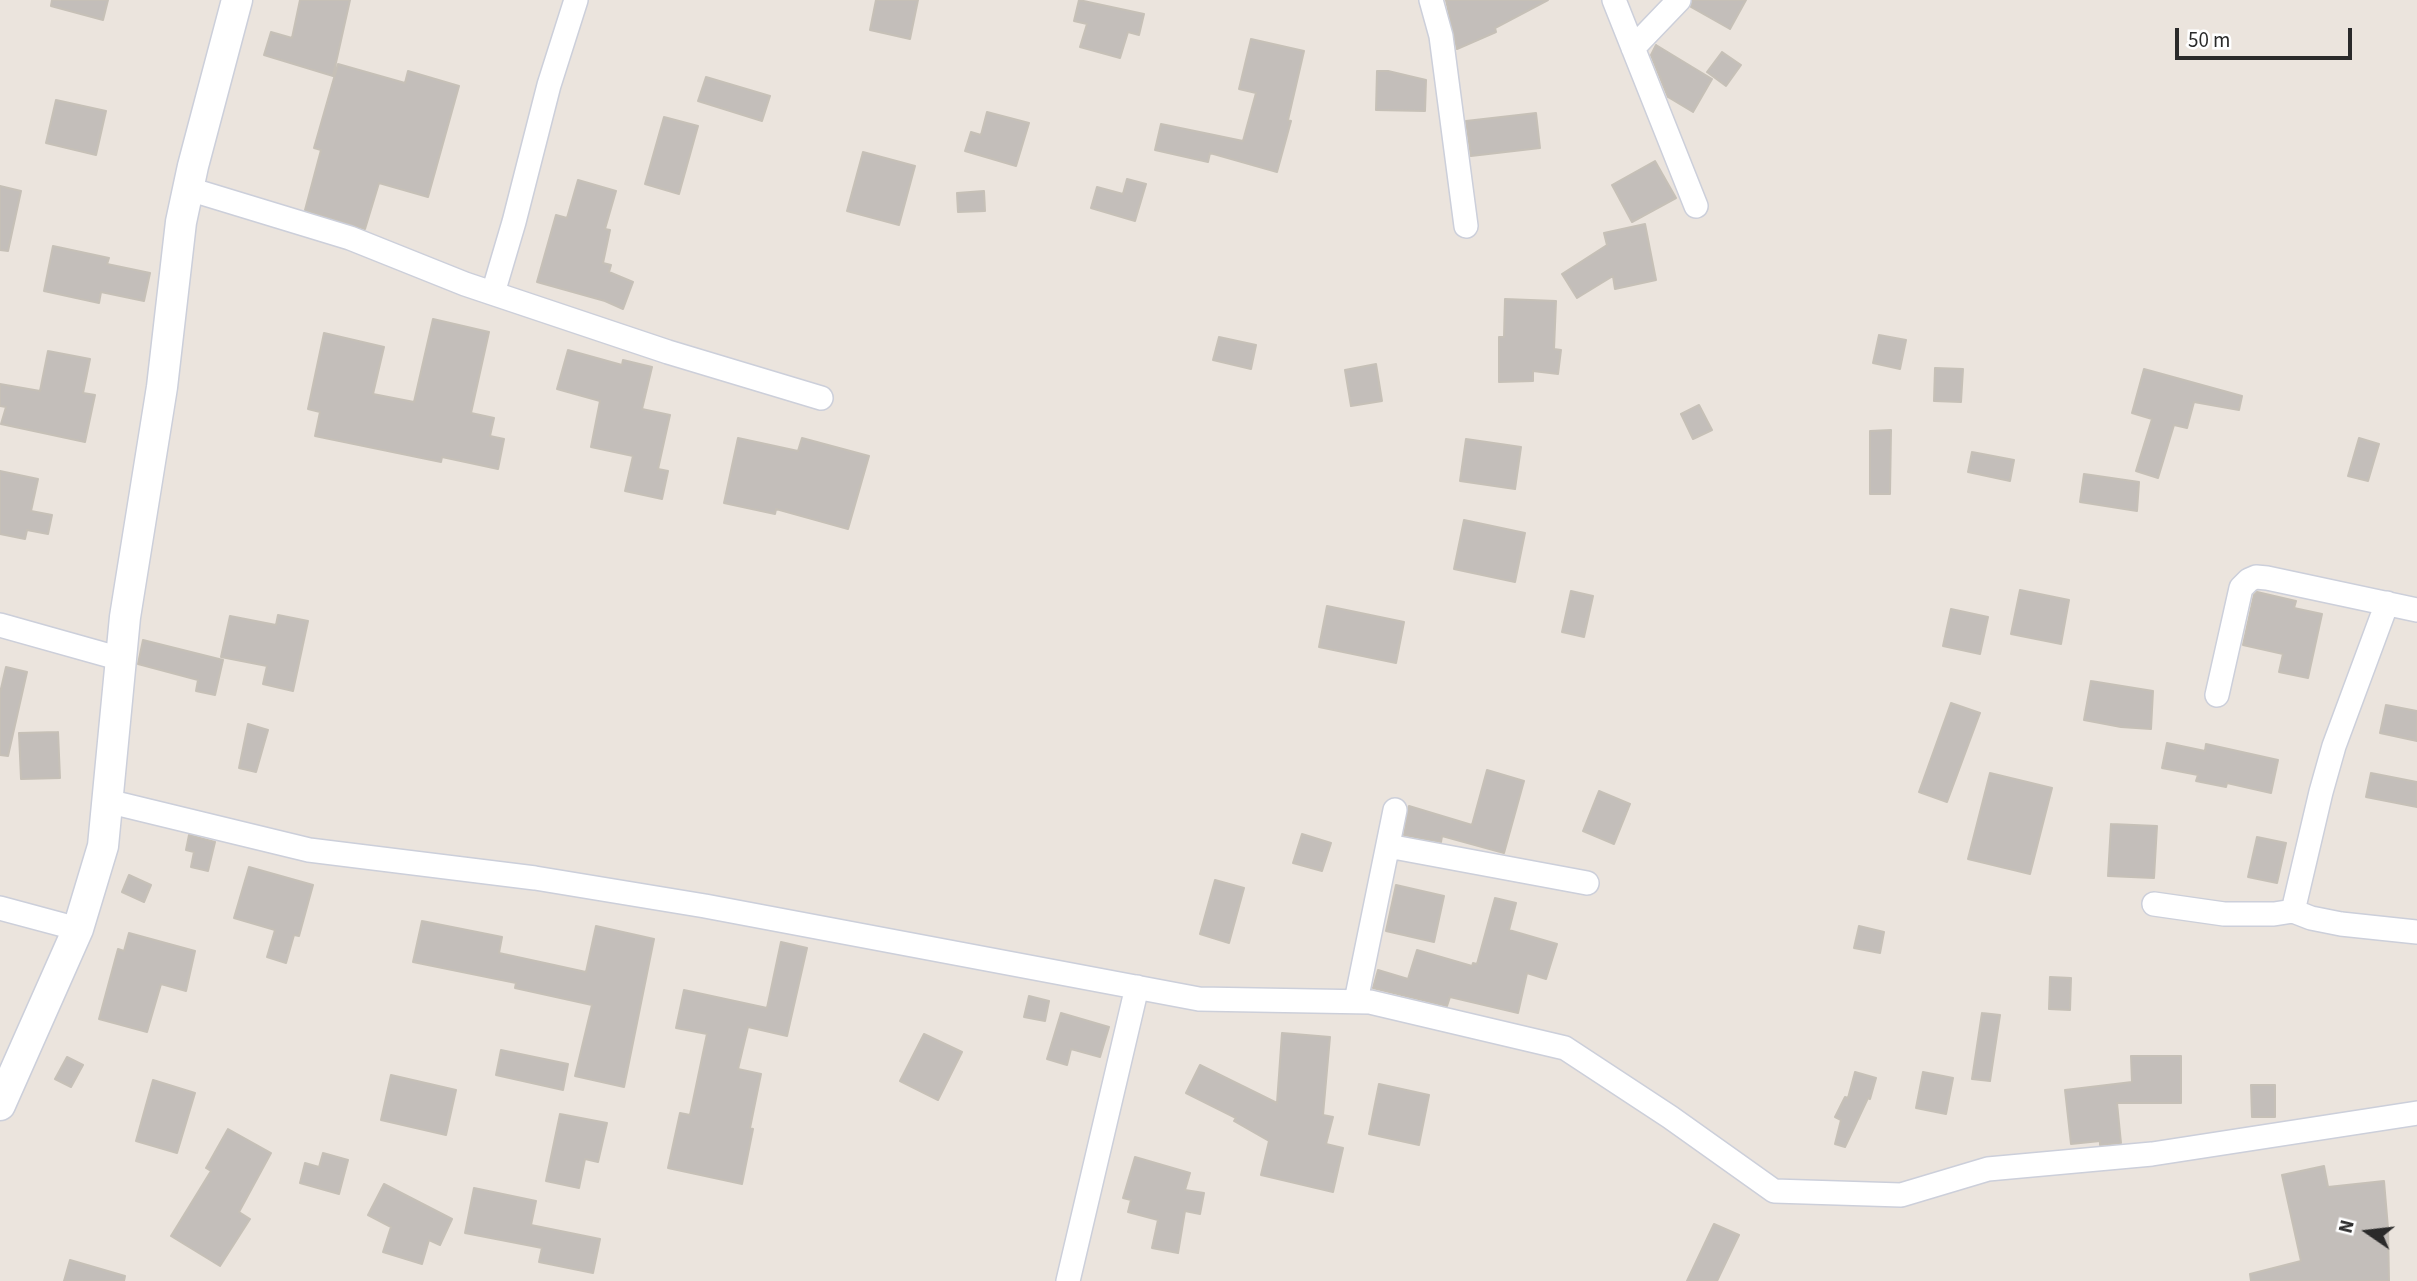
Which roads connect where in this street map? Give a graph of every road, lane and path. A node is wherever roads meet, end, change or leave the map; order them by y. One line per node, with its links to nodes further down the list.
1 (237, 0): 7 (street)
2 (576, 0): 10 (street)
3 (1431, 0): 9 (street)
4 (1614, 0): 6 (street)
5 (1679, 0): 6 (street)
6 (1633, 48): 8 (street)
7 (189, 189): 10 (street); 15 (street)
8 (1696, 206)
9 (1466, 226)
10 (493, 293): 11 (street)
11 (821, 398)
12 (2387, 603): 13 (street); 16 (street); 23 (street)
13 (2417, 610)
14 (0, 625): 15 (street)
15 (121, 659): 17 (street)
16 (2217, 695)
17 (107, 801): 24 (street); 26 (street)
18 (1395, 810): 19 (street)
19 (1388, 846): 20 (street); 27 (street)
20 (1587, 883)
21 (2154, 904): 23 (street)
22 (0, 908): 24 (street)
23 (2293, 911): 25 (street)
24 (78, 929): 28 (street)
25 (2417, 932)
26 (1137, 987): 27 (street); 30 (street)
27 (1356, 1001): 29 (street)
28 (0, 1105)
29 (2417, 1113)
30 (1068, 1281)

